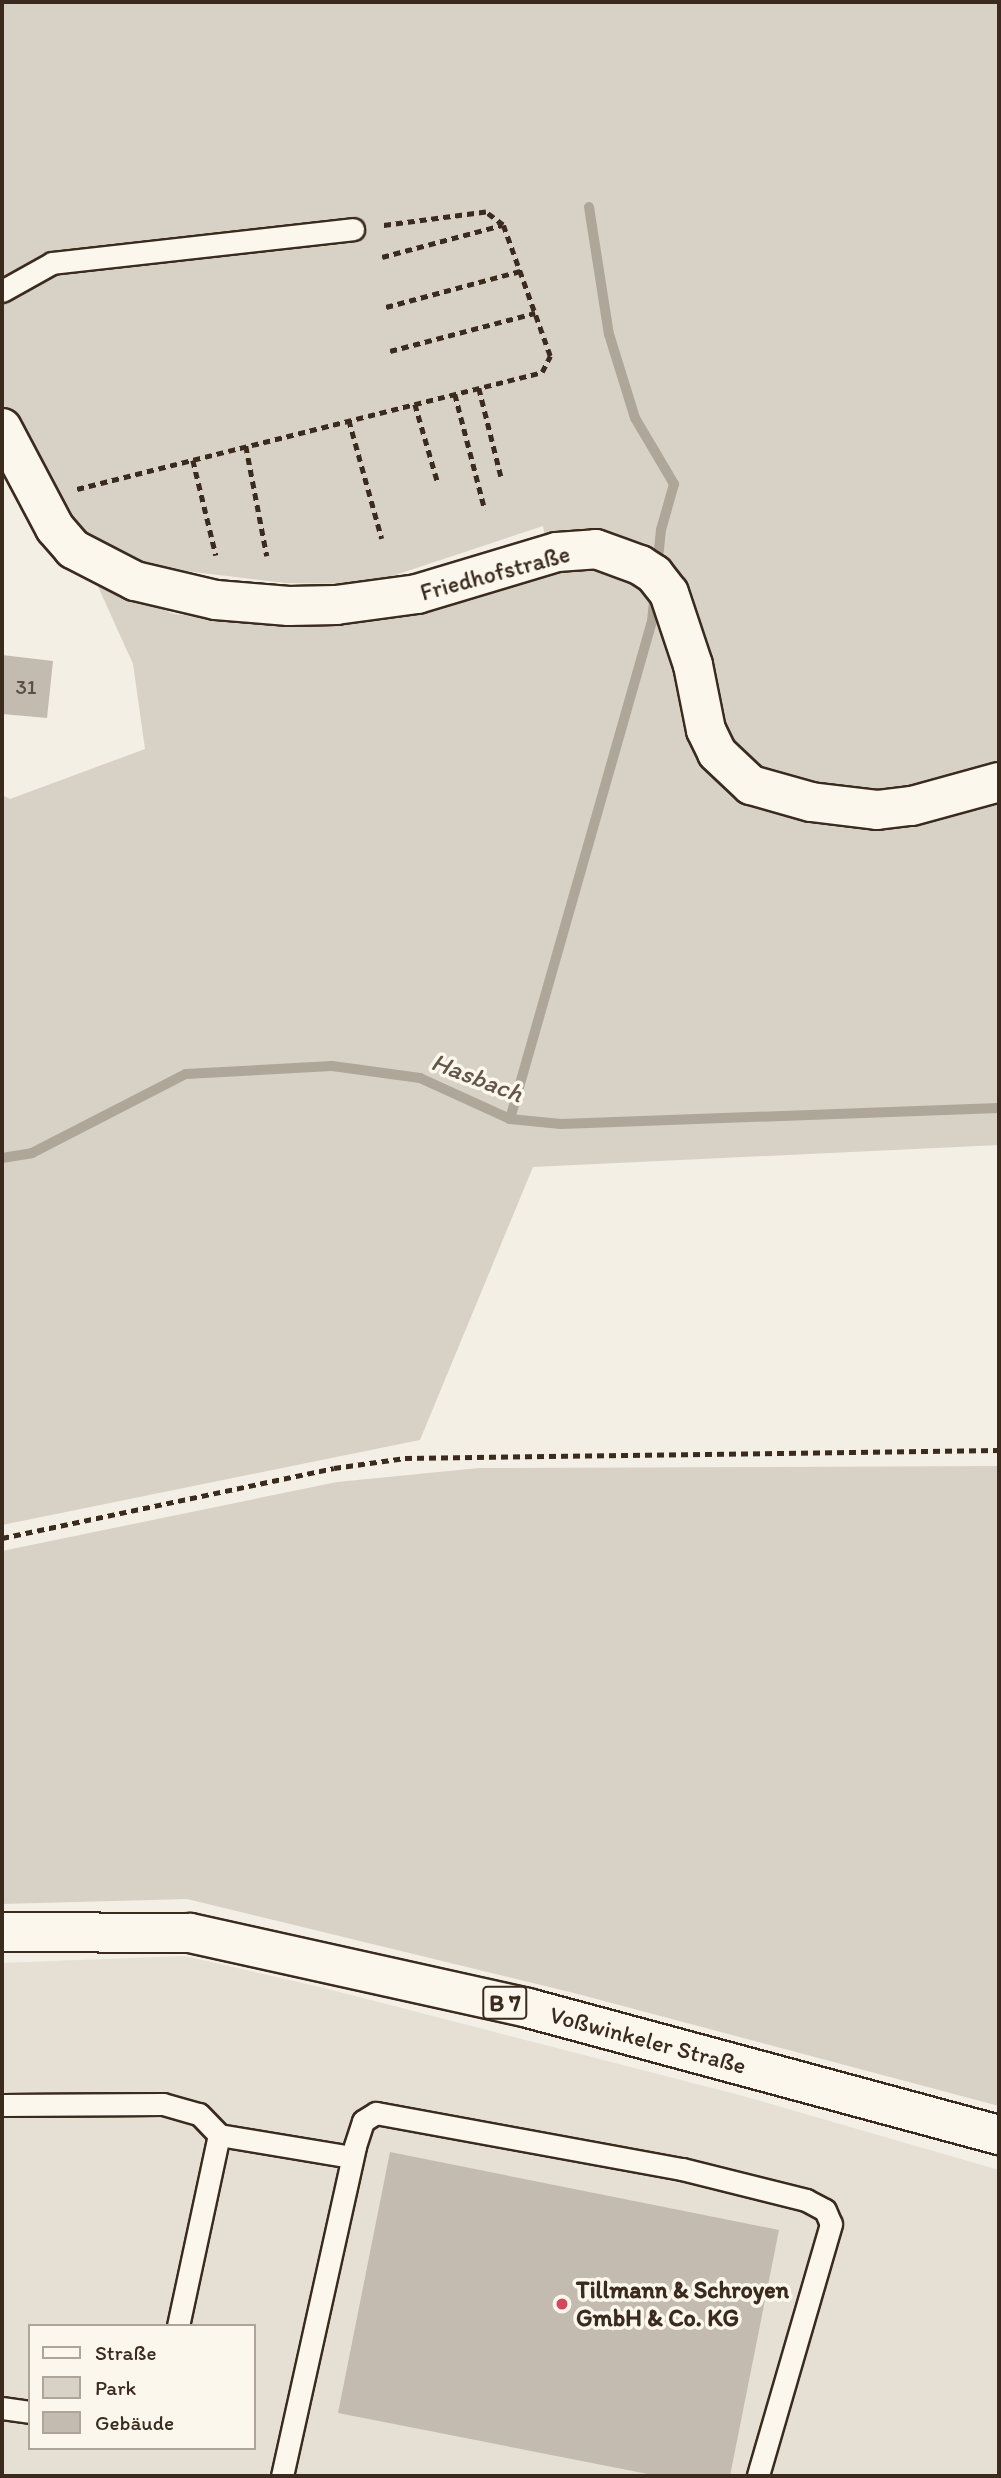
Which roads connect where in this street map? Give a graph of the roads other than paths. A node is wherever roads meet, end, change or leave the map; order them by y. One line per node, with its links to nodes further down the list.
1 (354, 229): 2 (lane)
2 (2, 291)
3 (2, 428): 4 (street, Friedhofstraße)
4 (999, 782)
5 (2, 1932): 8 (street, Voßwinkeler Straße / B 7)
6 (2, 2105): 7 (lane)
7 (219, 2135): 9 (lane); 10 (lane)
8 (999, 2135)
9 (352, 2158): 13 (lane); 14 (lane)
10 (178, 2324)
11 (2, 2408): 12 (lane)
12 (28, 2412)
13 (282, 2476)
14 (758, 2476)

